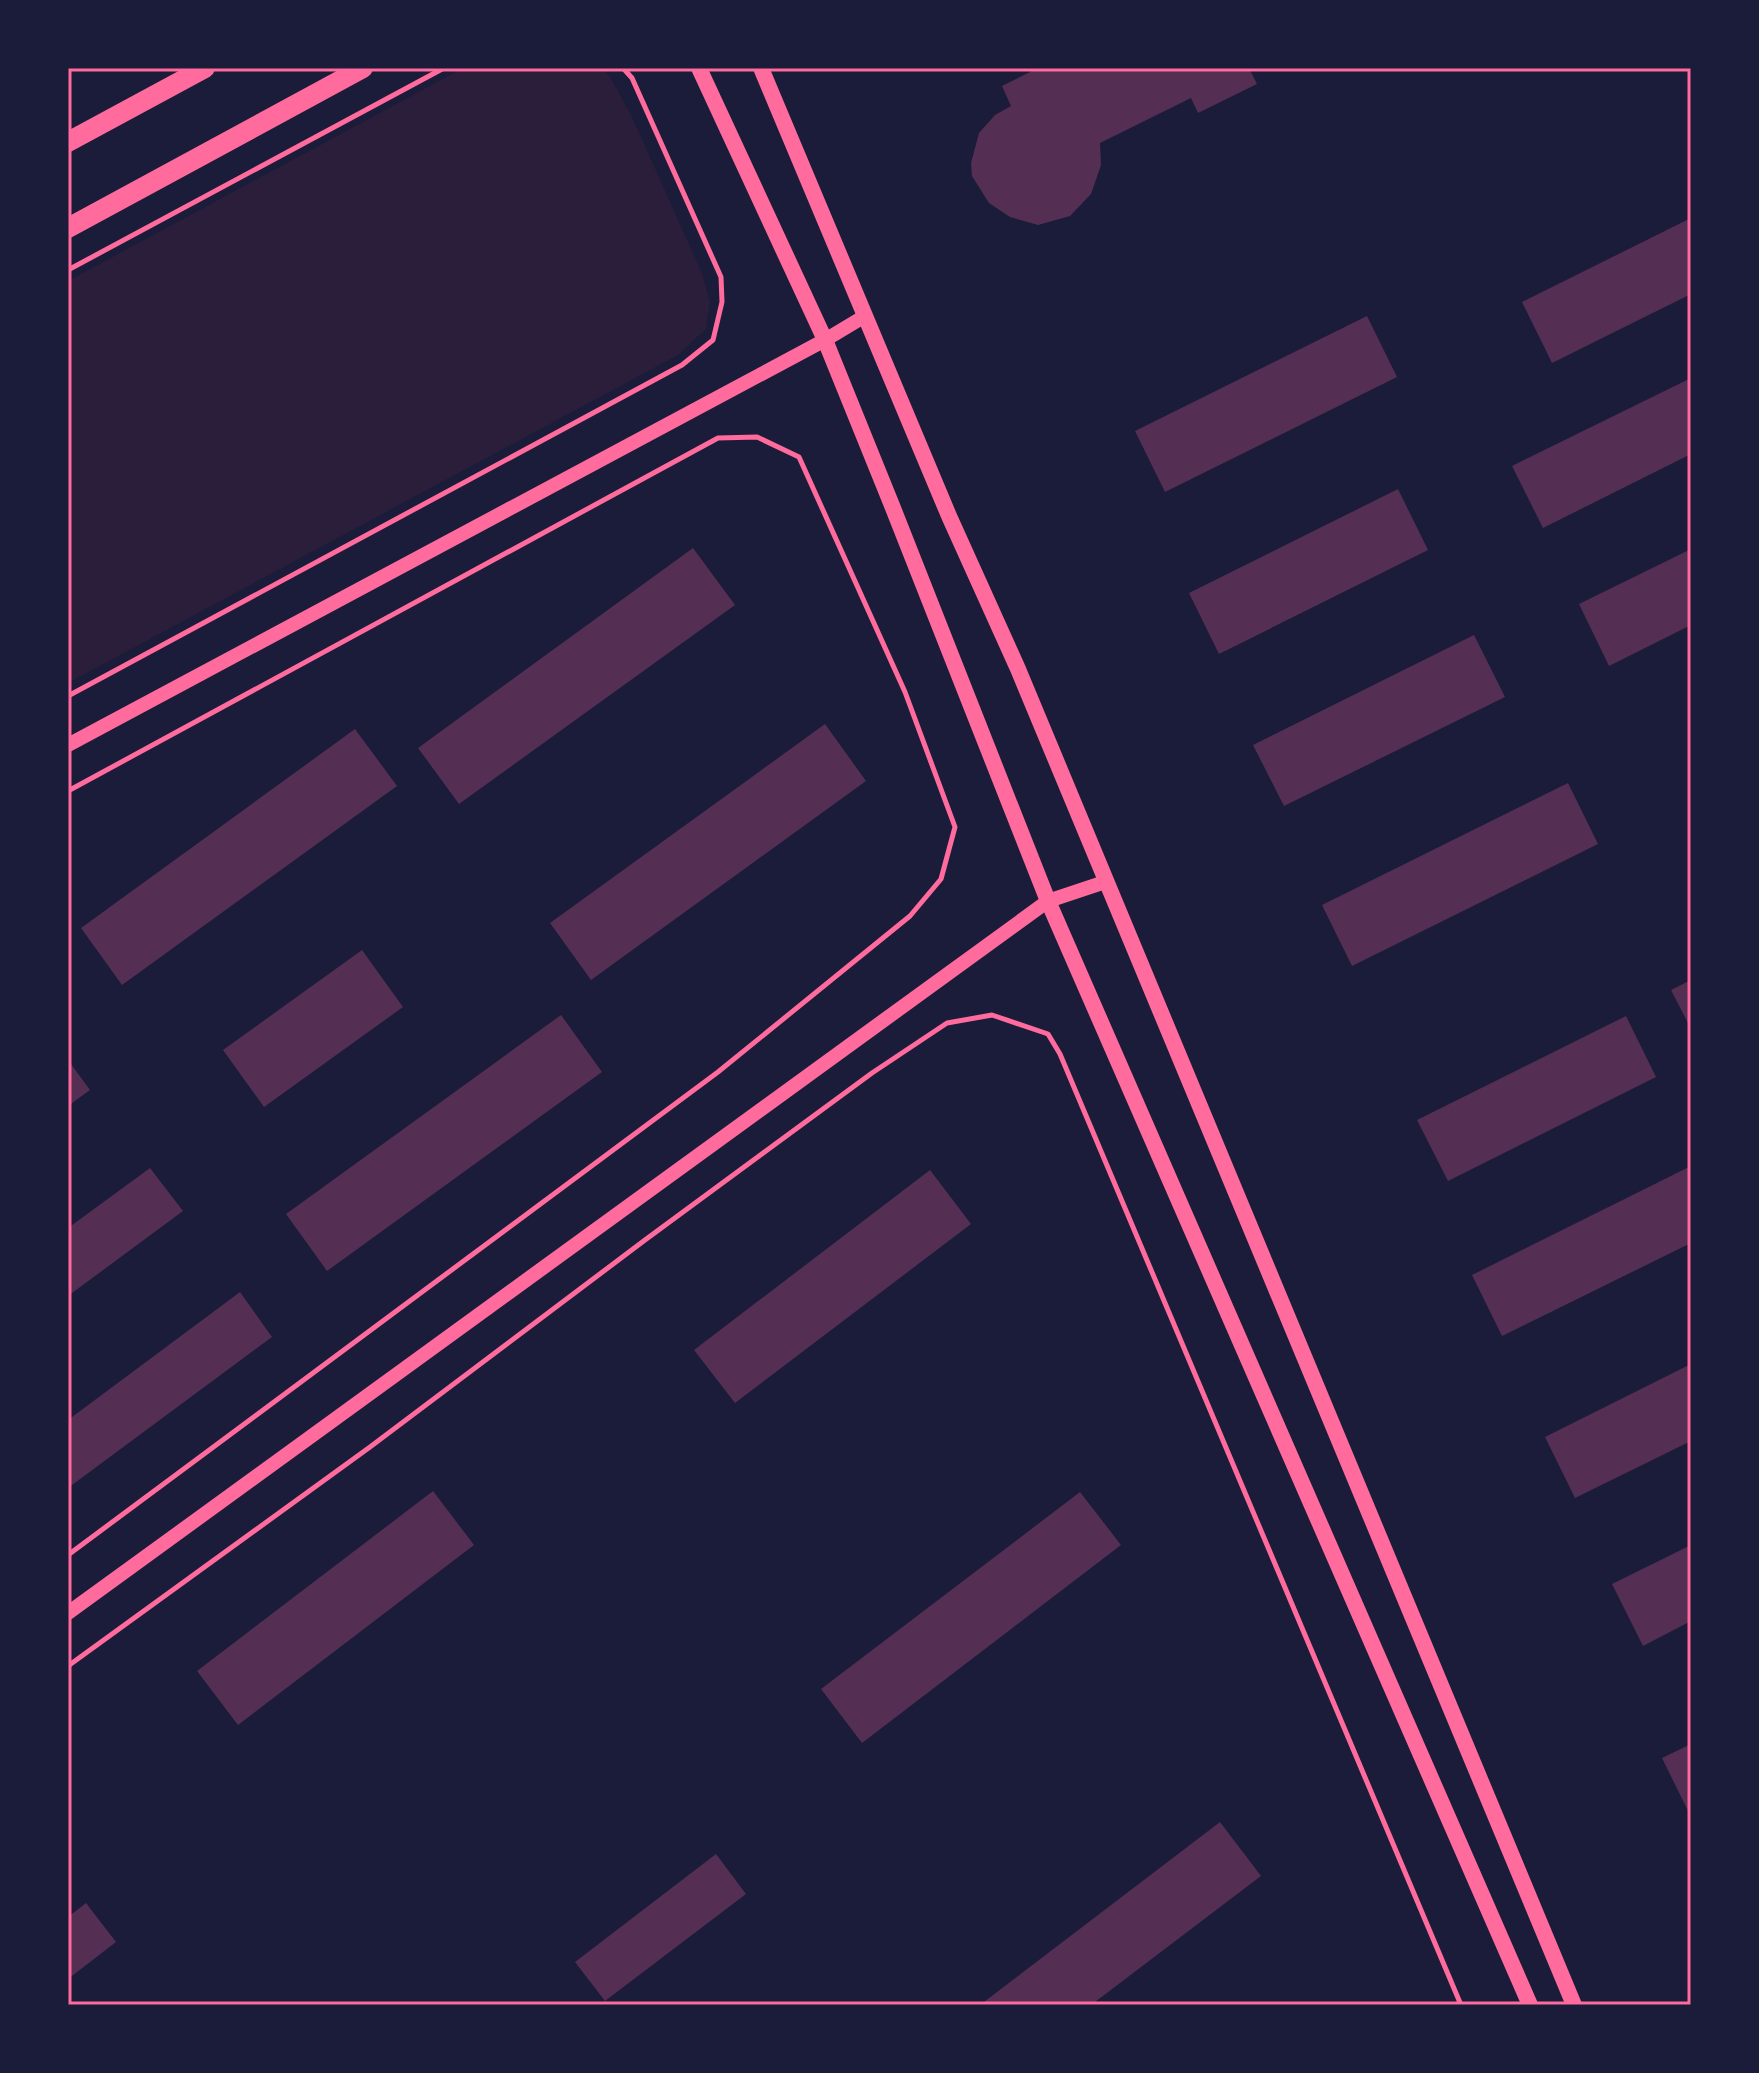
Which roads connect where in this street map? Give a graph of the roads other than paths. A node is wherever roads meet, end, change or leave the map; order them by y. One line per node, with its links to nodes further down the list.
1 (205, 68): 5 (main road)
2 (363, 68): 6 (main road)
3 (699, 68): 8 (main road)
4 (761, 68): 7 (main road)
5 (68, 142)
6 (68, 228)
7 (865, 316): 8 (street); 10 (main road)
8 (825, 340): 9 (street); 11 (main road)
9 (68, 745)
10 (1105, 882): 11 (street); 14 (main road)
11 (1048, 901): 12 (street); 13 (main road)
12 (68, 1613)
13 (1530, 2005)
14 (1574, 2005)

